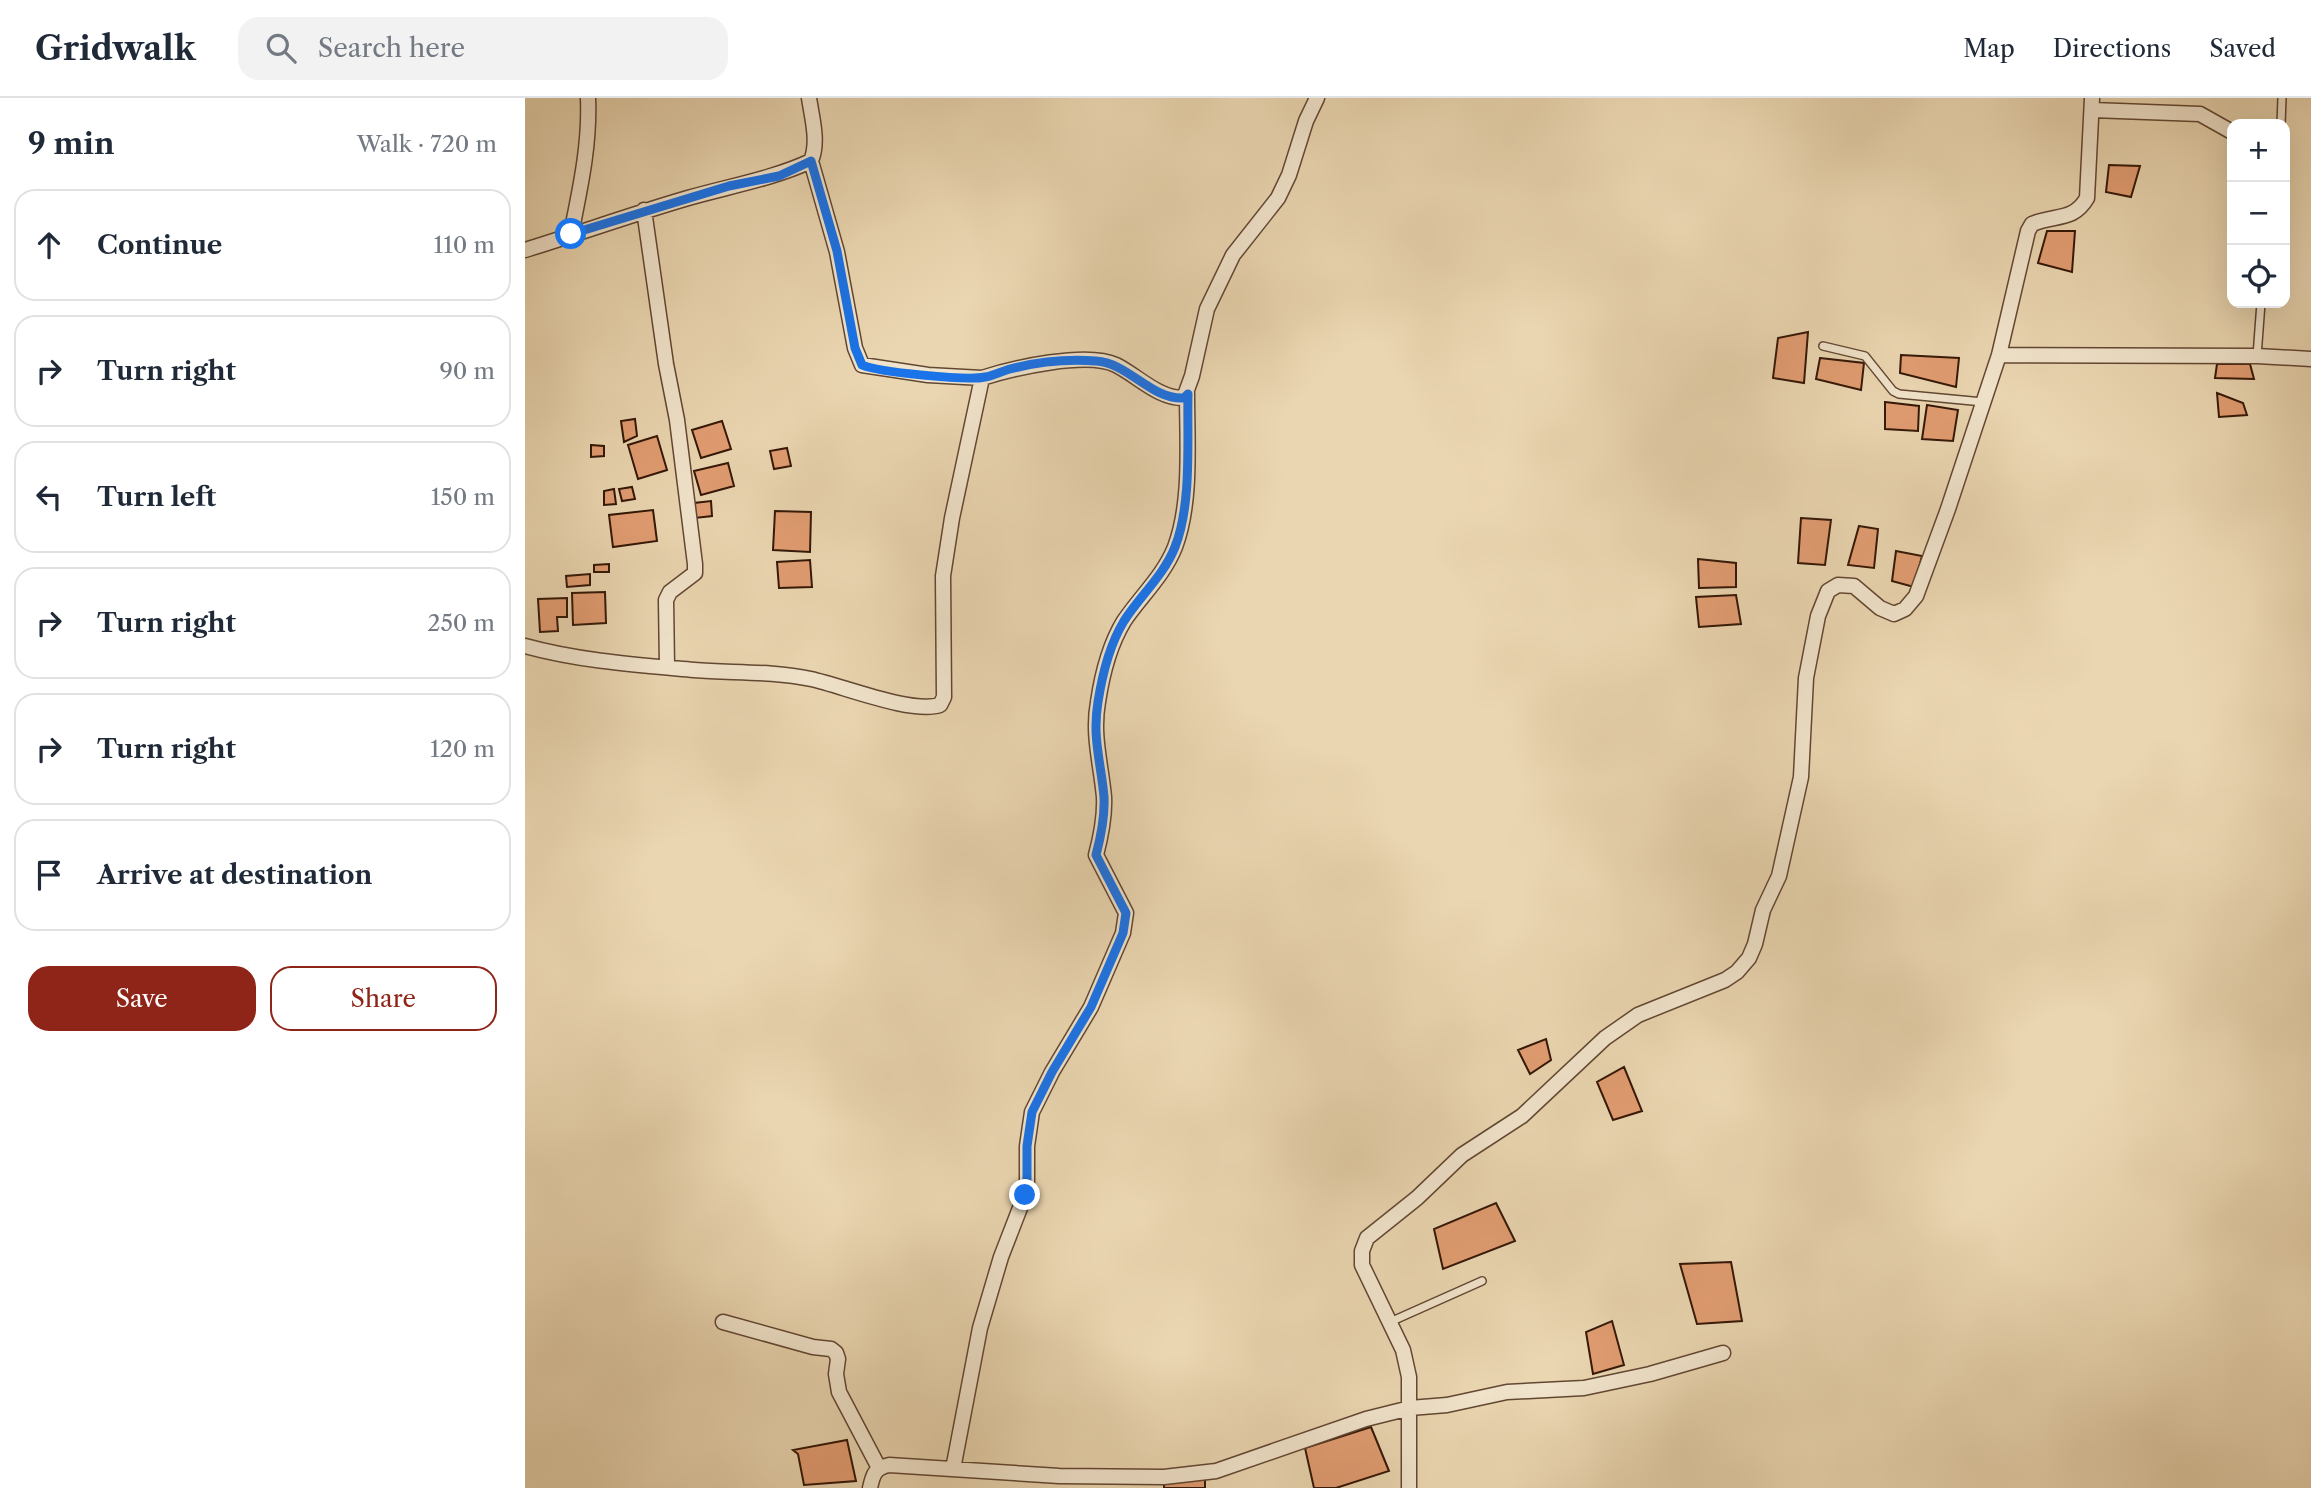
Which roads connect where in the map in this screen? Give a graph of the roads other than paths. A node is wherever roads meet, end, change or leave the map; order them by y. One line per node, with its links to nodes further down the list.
1 (588, 98): 10 (street)
2 (810, 98): 8 (street)
3 (1317, 98): 18 (street)
4 (2282, 98): 6 (lane)
5 (2092, 104): 7 (street); 14 (street)
6 (2281, 119)
7 (2227, 129)
8 (811, 161): 9 (street); 17 (street)
9 (644, 211): 10 (street); 21 (street)
10 (571, 234): 11 (street)
11 (525, 250)
12 (2260, 308): 15 (lane)
13 (1823, 346): 19 (lane)
14 (2000, 355): 15 (street); 19 (street)
15 (2257, 356): 16 (street)
16 (2311, 359)
17 (982, 378): 18 (street); 21 (street)
18 (1188, 394): 28 (street)
19 (1984, 402): 24 (street)
20 (525, 646): 21 (street)
21 (667, 667)
22 (1482, 1281): 24 (lane)
23 (723, 1322): 27 (street)
24 (1390, 1322): 26 (street)
25 (1723, 1353): 26 (street)
26 (1410, 1408): 28 (street); 30 (street)
27 (879, 1468): 28 (street); 29 (street)
28 (953, 1469)
29 (870, 1488)
30 (1409, 1488)

